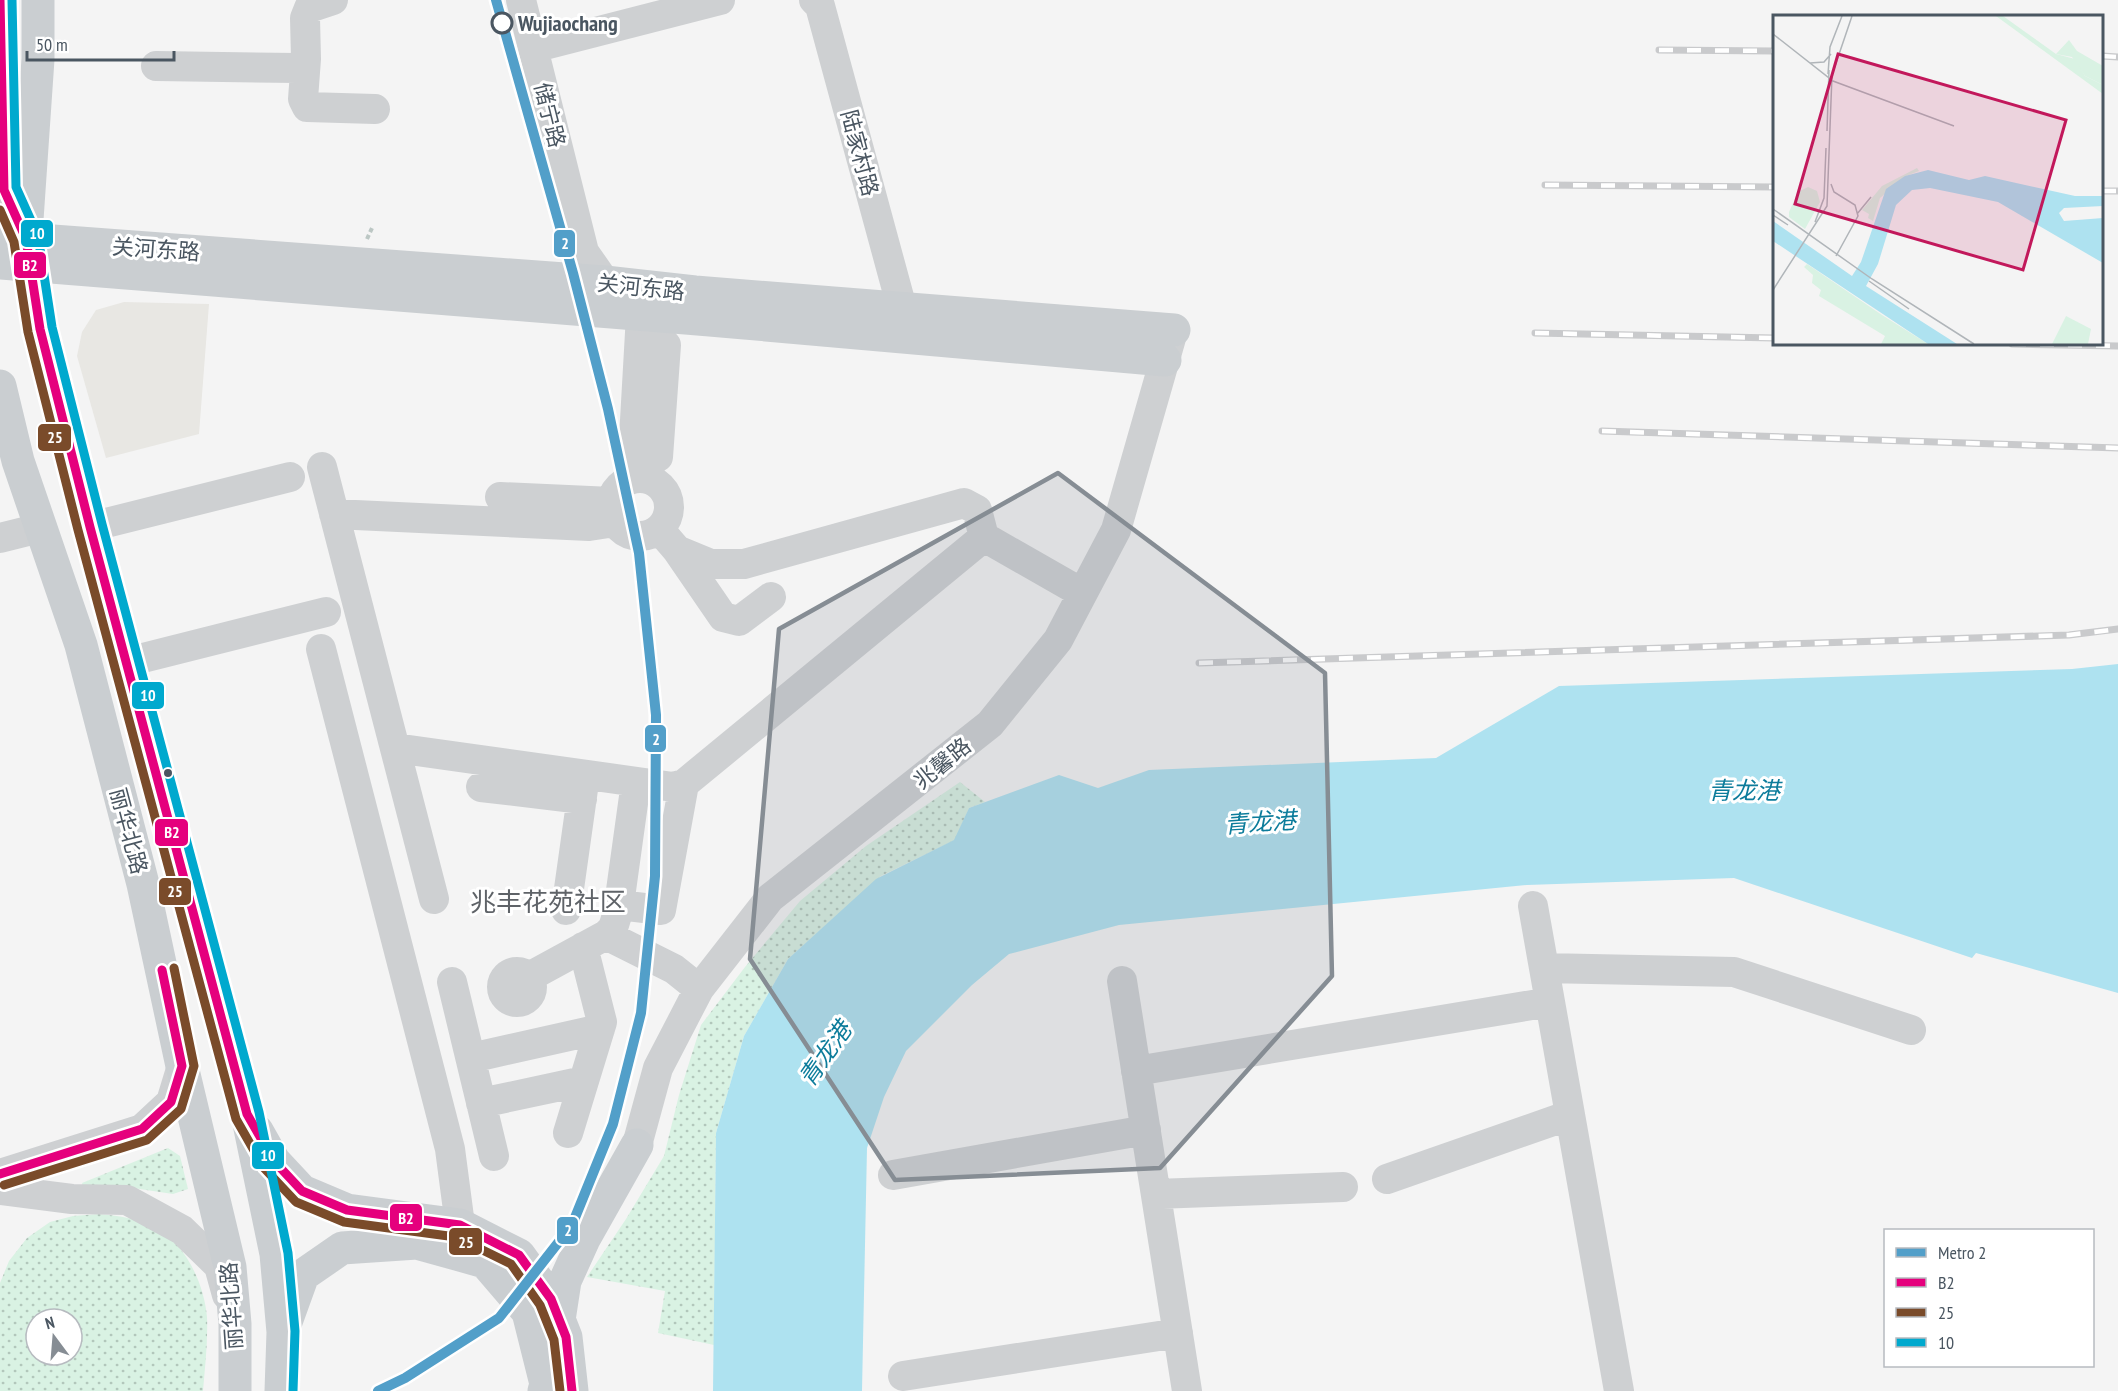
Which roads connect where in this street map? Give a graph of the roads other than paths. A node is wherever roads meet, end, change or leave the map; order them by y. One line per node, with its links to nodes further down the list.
1 (0, 0): 11 (main road, 丽华北路)
2 (38, 0): 11 (main road)
3 (333, 0): 8 (street)
4 (521, 0): 7 (street, 储宁路)
5 (720, 0): 7 (street)
6 (814, 0): 13 (street, 陆家村路)
7 (533, 48): 12 (street, 储宁路)
8 (306, 59): 9 (street); 10 (street)
9 (156, 66)
10 (375, 110)
11 (14, 250): 12 (main road, 关河东路); 14 (main road, 关河东路); 23 (main road, 丽华北路)
12 (605, 282): 13 (main road, 关河东路); 14 (street, 储宁路)
13 (902, 308): 15 (main road, 关河东路)
14 (641, 315): 16 (main road, 关河东路); 20 (street, 储宁路)
15 (1174, 330): 16 (street, 兆馨路)
16 (1165, 360): 28 (street, 兆馨路)
17 (0, 386): 24 (main road, 丽华北路)
18 (322, 467): 22 (street)
19 (290, 477): 23 (street)
20 (636, 480): 21 (street); 22 (street); 27 (street); 27 (street)
21 (500, 497)
22 (334, 514): 33 (street)
23 (90, 527): 32 (main road, 丽华北路)
24 (40, 528): 26 (street); 52 (main road, 丽华北路)
25 (984, 537): 27 (street); 28 (street); 35 (street)
26 (0, 538)
27 (668, 539): 29 (street)
28 (1082, 593): 47 (street, 兆馨路)
29 (771, 597)
30 (326, 612): 32 (street)
31 (321, 649): 70 (street)
32 (126, 662): 56 (main road, 丽华北路)
33 (395, 748): 37 (street); 38 (street)
34 (636, 782): 35 (street); 37 (street); 39 (street)
35 (684, 784): 39 (street)
36 (481, 787): 37 (street)
37 (584, 787): 41 (street)
38 (434, 899)
39 (619, 905): 42 (street)
40 (1533, 906): 43 (street)
41 (566, 910)
42 (594, 941): 44 (street); 47 (street); 49 (street)
43 (1544, 968): 48 (street); 50 (street)
44 (528, 977)
45 (1122, 981): 53 (street)
46 (452, 982): 51 (street)
47 (699, 989): 60 (street, 兆馨路)
48 (1550, 1002): 53 (street); 57 (street)
49 (600, 1029): 51 (street); 54 (street)
50 (1911, 1030)
51 (471, 1059): 55 (street)
52 (182, 1066): 62 (street); 72 (main road, 丽华北路)
53 (1136, 1071): 58 (street)
54 (584, 1081): 55 (street); 59 (street)
55 (481, 1103): 61 (street)
56 (247, 1114): 70 (main road); 73 (main road, 丽华北路)
57 (1570, 1115): 64 (street); 81 (street)
58 (1146, 1130): 63 (street); 67 (street)
59 (568, 1133)
60 (637, 1145): 71 (main road)
61 (494, 1156)
62 (0, 1174)
63 (893, 1175)
64 (1388, 1179)
65 (1343, 1187): 67 (street)
66 (0, 1190): 68 (street)
67 (1156, 1194): 74 (street)
68 (45, 1195): 69 (street); 72 (street)
69 (0, 1211)
70 (460, 1225): 71 (main road)
71 (559, 1320): 79 (main road)
72 (235, 1324): 76 (main road, 丽华北路)
73 (283, 1332): 77 (main road, 丽华北路); 78 (main road)
74 (1178, 1333): 75 (street); 80 (street)
75 (903, 1376)
76 (235, 1391)
77 (281, 1391)
78 (544, 1391)
79 (572, 1391)
80 (1187, 1391)
81 (1619, 1391)

